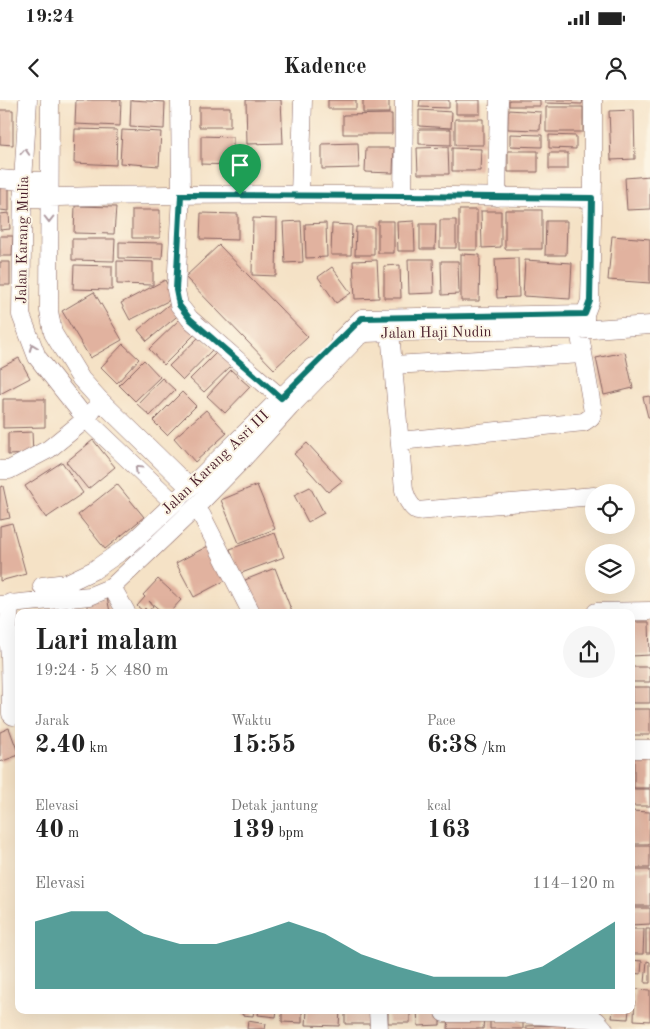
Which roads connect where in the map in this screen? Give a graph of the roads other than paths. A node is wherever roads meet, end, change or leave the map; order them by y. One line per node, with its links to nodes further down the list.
1 (28, 100): 9 (street, Jalan Karang Mulia, one-way to 1)
2 (50, 100): 10 (street, Jalan Karang Mulia)
3 (180, 100): 11 (street)
4 (303, 100): 12 (street)
5 (404, 100): 13 (street)
6 (499, 100): 14 (street)
7 (593, 100): 15 (street)
8 (0, 179): 9 (street)
9 (22, 189): 10 (street); 23 (street, Jalan Karang Mulia, one-way to 9)
10 (49, 189): 11 (street); 22 (street, Jalan Karang Mulia, one-way to 22)
11 (181, 195): 12 (street); 21 (street)
12 (300, 196): 13 (street)
13 (403, 196): 14 (street)
14 (497, 197): 15 (street)
15 (592, 198): 16 (street)
16 (583, 324): 17 (street, Jalan Haji Nudin); 18 (street, Jalan Haji Nudin); 19 (street); 21 (street, Jalan Karang Asri III)
17 (650, 325)
18 (390, 332): 20 (street); 29 (street, Jalan Haji Nudin)
19 (583, 354): 20 (street); 24 (street)
20 (394, 365): 24 (street)
21 (281, 398): 26 (street, Jalan Karang Asri III)
22 (100, 400): 23 (street); 26 (street, Jalan Karang Mulia)
23 (86, 419): 25 (street); 28 (street, Jalan Karang Mulia, one-way to 23)
24 (400, 441): 27 (street)
25 (0, 470)
26 (189, 487): 28 (street, Jalan Karang Asri III)
27 (585, 497)
28 (174, 503): 30 (street, Jalan Karang Asri III)
29 (196, 507): 31 (street, Jalan Haji Nudin); 34 (street)
30 (42, 586)
31 (112, 587): 32 (street, Jalan Haji Nudin); 33 (street)
32 (5, 604): 37 (street)
33 (124, 609)
34 (250, 609)
35 (635, 611): 36 (street)
36 (650, 611)
37 (11, 718)
38 (635, 749): 39 (street)
39 (650, 749)
40 (378, 1014): 42 (street)
41 (520, 1014): 43 (street)
42 (378, 1029)
43 (604, 1029)

